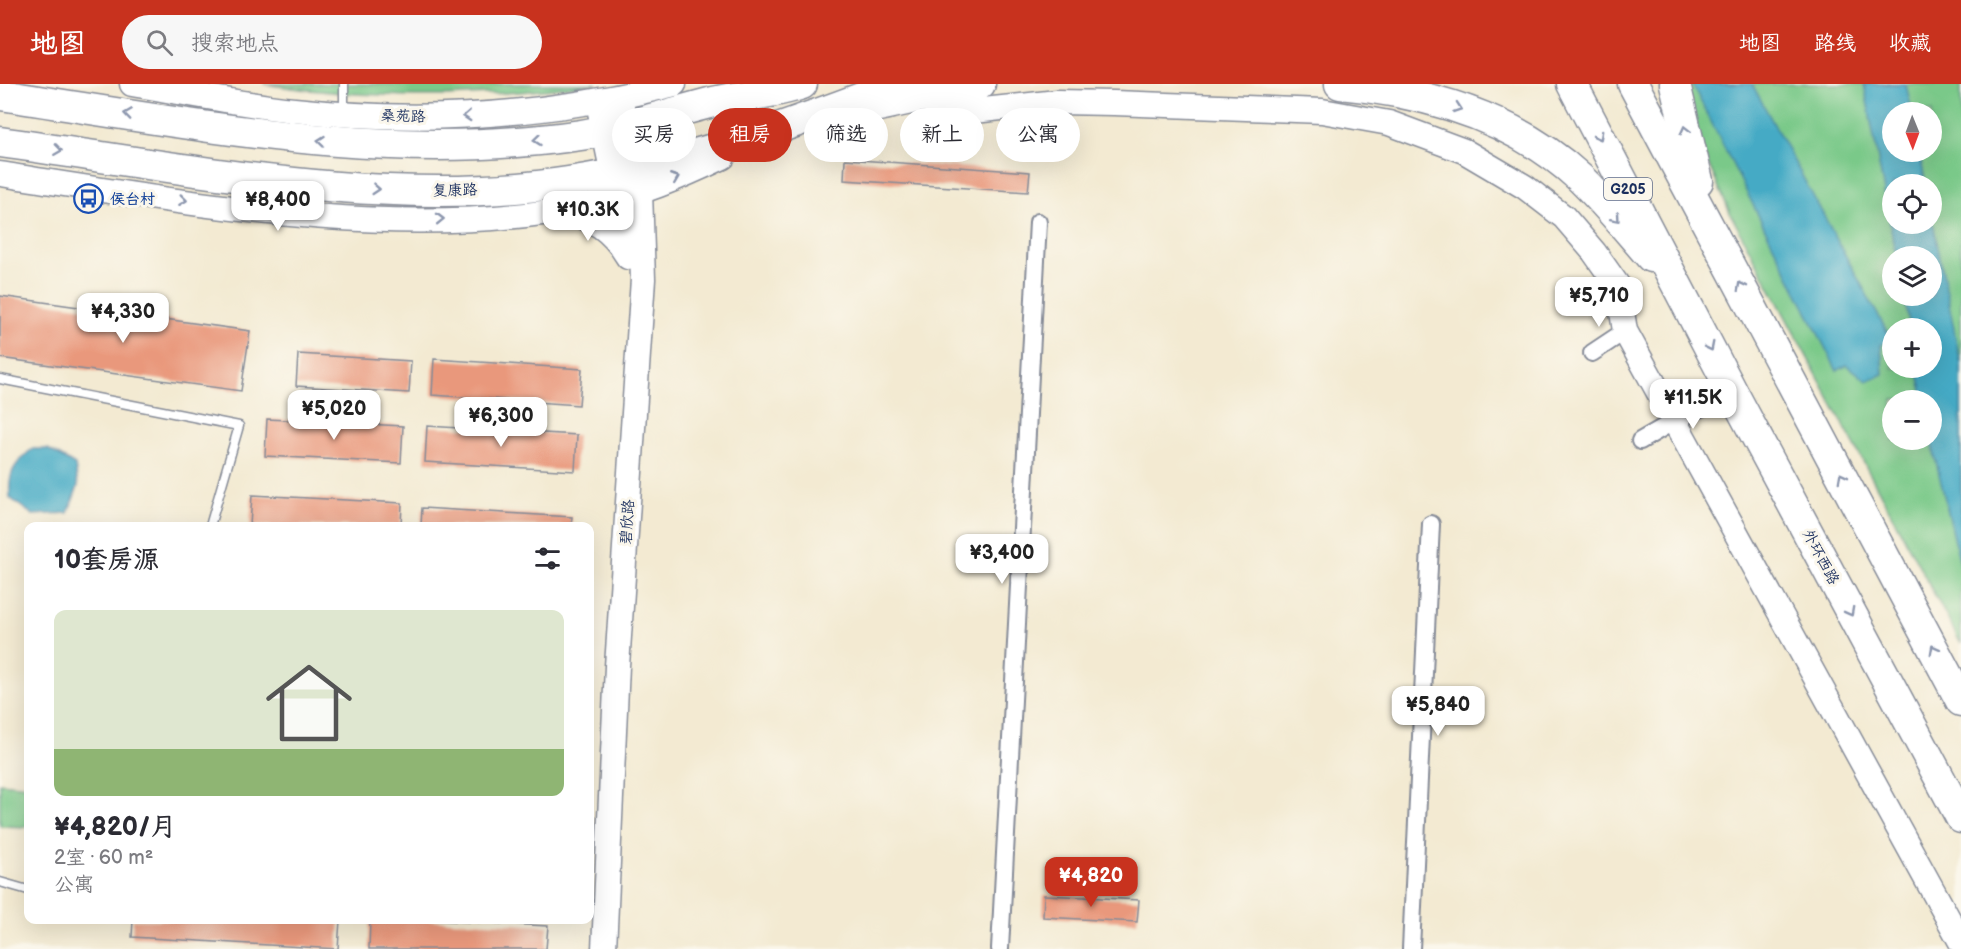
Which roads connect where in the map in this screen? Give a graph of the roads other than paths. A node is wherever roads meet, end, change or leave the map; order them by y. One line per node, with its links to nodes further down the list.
1 (344, 84): 15 (lane)
2 (674, 84): 16 (street, 桑苑路)
3 (755, 84): 13 (highway)
4 (802, 84): 13 (highway)
5 (980, 84): 11 (highway, 复康路)
6 (1340, 84): 24 (highway, one-way to 24)
7 (1572, 84): 24 (highway, G205, one-way to 24)
8 (1633, 84): 22 (highway)
9 (1675, 84): 22 (highway, one-way to 9)
10 (140, 85): 15 (street, 桑苑路)
11 (908, 91): 19 (highway, 复康路, one-way to 11); 25 (street)
12 (0, 95): 16 (highway, one-way to 12)
13 (717, 101): 16 (highway)
14 (525, 112): 15 (street, 桑苑路, one-way to 15); 16 (street, 桑苑路); 16 (street)
15 (344, 114)
16 (606, 118): 19 (street, 碧欣路); 19 (street)
17 (0, 142): 19 (highway, 复康路, one-way to 19)
18 (4, 176): 20 (street, one-way to 20)
19 (625, 180): 20 (street); 23 (street, 碧欣路); 41 (street, 碧欣路)
20 (558, 210): 23 (street)
21 (1038, 222): 42 (street)
22 (1710, 227): 33 (highway, one-way to 22)
23 (630, 261): 37 (street, 碧欣路)
24 (1684, 295): 28 (highway, 外环西路, one-way to 28)
25 (1625, 331): 26 (street); 29 (street)
26 (1592, 353)
27 (0, 379): 31 (lane)
28 (1733, 393): 29 (street); 34 (highway, 外环西路, one-way to 34)
29 (1676, 420): 30 (street); 39 (street)
30 (1640, 441)
31 (211, 522)
32 (1431, 524): 43 (street)
33 (1961, 701)
34 (1961, 818)
35 (0, 882): 36 (lane)
36 (24, 889)
37 (594, 916)
38 (594, 924): 40 (street, 碧欣路)
39 (1961, 942)
40 (592, 949)
41 (604, 949)
42 (1000, 949)
43 (1411, 949)

